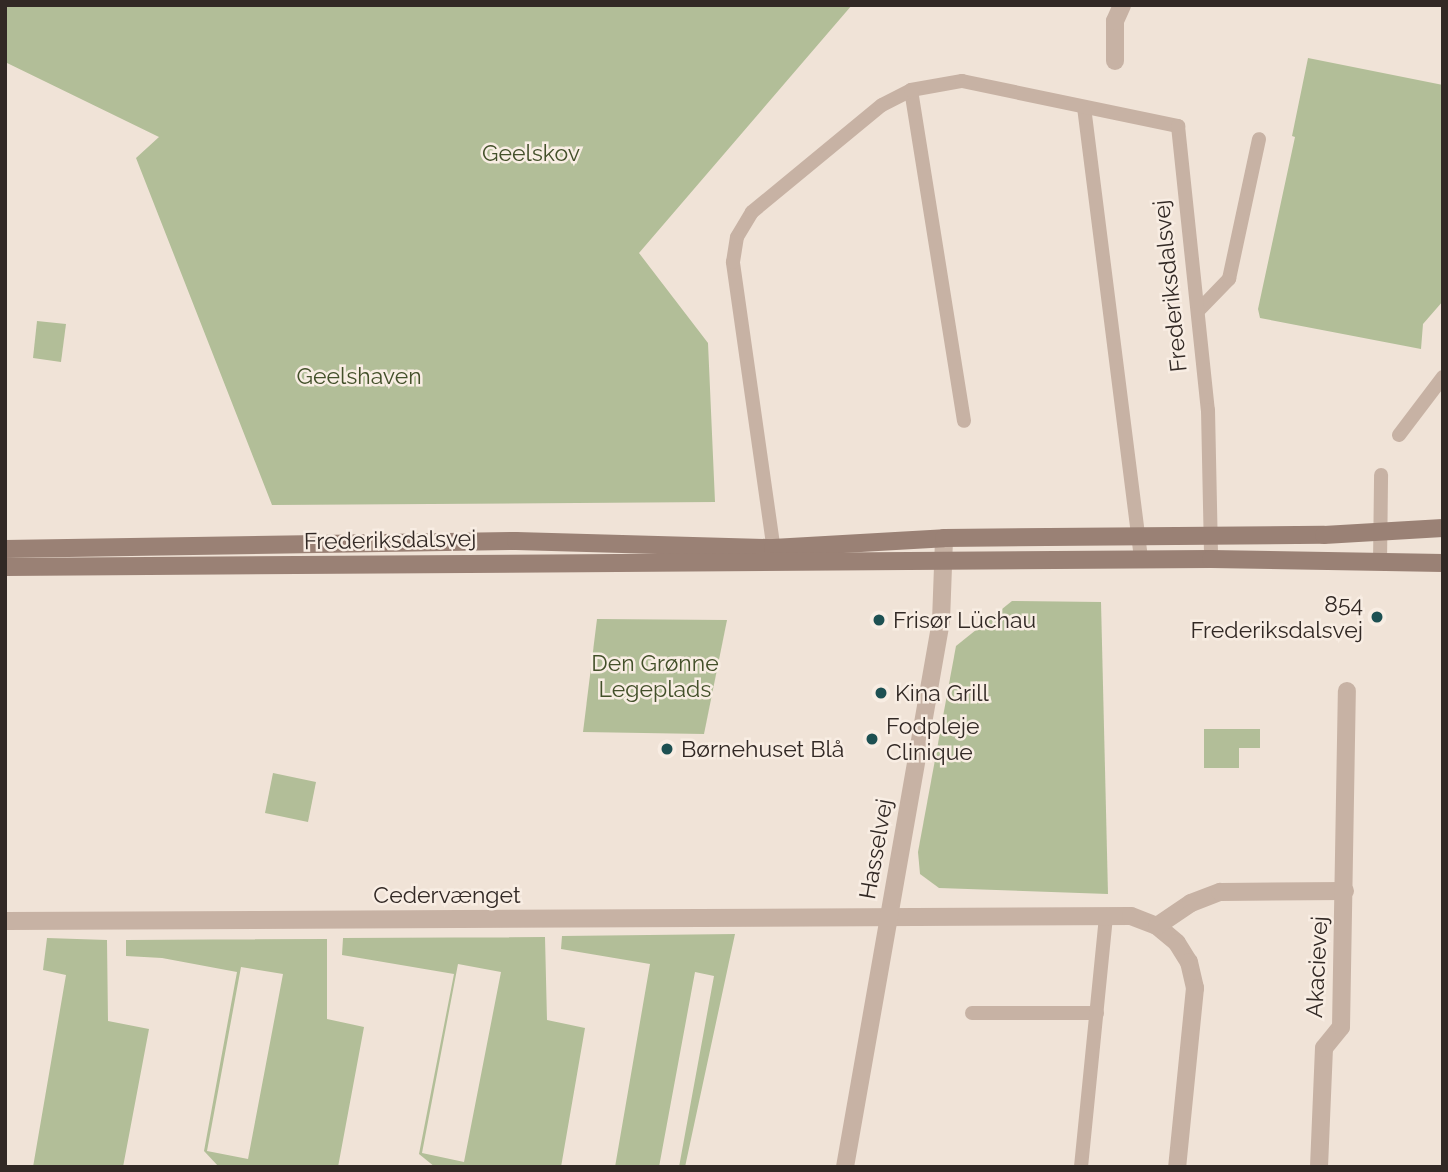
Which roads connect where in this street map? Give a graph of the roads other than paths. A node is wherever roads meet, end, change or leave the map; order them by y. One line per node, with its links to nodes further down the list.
1 (1122, 5): 2 (street)
2 (1115, 61)
3 (911, 90): 4 (lane, Frederiksdalsvej); 8 (lane); 17 (lane, Frederiksdalsvej)
4 (1084, 107): 6 (lane, Frederiksdalsvej); 13 (lane)
5 (1259, 139): 6 (lane)
6 (1198, 311): 14 (lane, Frederiksdalsvej)
7 (1443, 377): 9 (lane)
8 (964, 421)
9 (1399, 435)
10 (1381, 475): 12 (lane)
11 (1443, 528): 12 (street, Frederiksdalsvej)
12 (1380, 533): 14 (street, Frederiksdalsvej); 21 (lane)
13 (1138, 536): 14 (street, Frederiksdalsvej); 15 (street, Frederiksdalsvej); 18 (lane)
14 (1210, 536): 19 (lane, Frederiksdalsvej)
15 (944, 538): 17 (street, Frederiksdalsvej); 20 (street, Hasselvej)
16 (5, 549): 17 (street, Frederiksdalsvej)
17 (774, 555): 20 (street, Frederiksdalsvej); 23 (street, Frederiksdalsvej)
18 (1141, 559): 19 (street, Frederiksdalsvej); 20 (street, Frederiksdalsvej)
19 (1211, 559): 21 (street, Frederiksdalsvej)
20 (945, 563): 27 (street, Hasselvej)
21 (1380, 563): 22 (street, Frederiksdalsvej)
22 (1443, 563)
23 (5, 567)
24 (1347, 691): 25 (street, Akacievej)
25 (1345, 891): 29 (street, Akacievej); 35 (street, Akacievej)
26 (1106, 916): 27 (street); 29 (street); 31 (lane)
27 (889, 918): 28 (street, Cedervænget); 32 (street, Hasselvej)
28 (5, 921)
29 (1157, 926): 34 (street)
30 (972, 1013): 31 (lane)
31 (1097, 1013): 33 (lane)
32 (845, 1167)
33 (1081, 1167)
34 (1177, 1167)
35 (1319, 1167)

